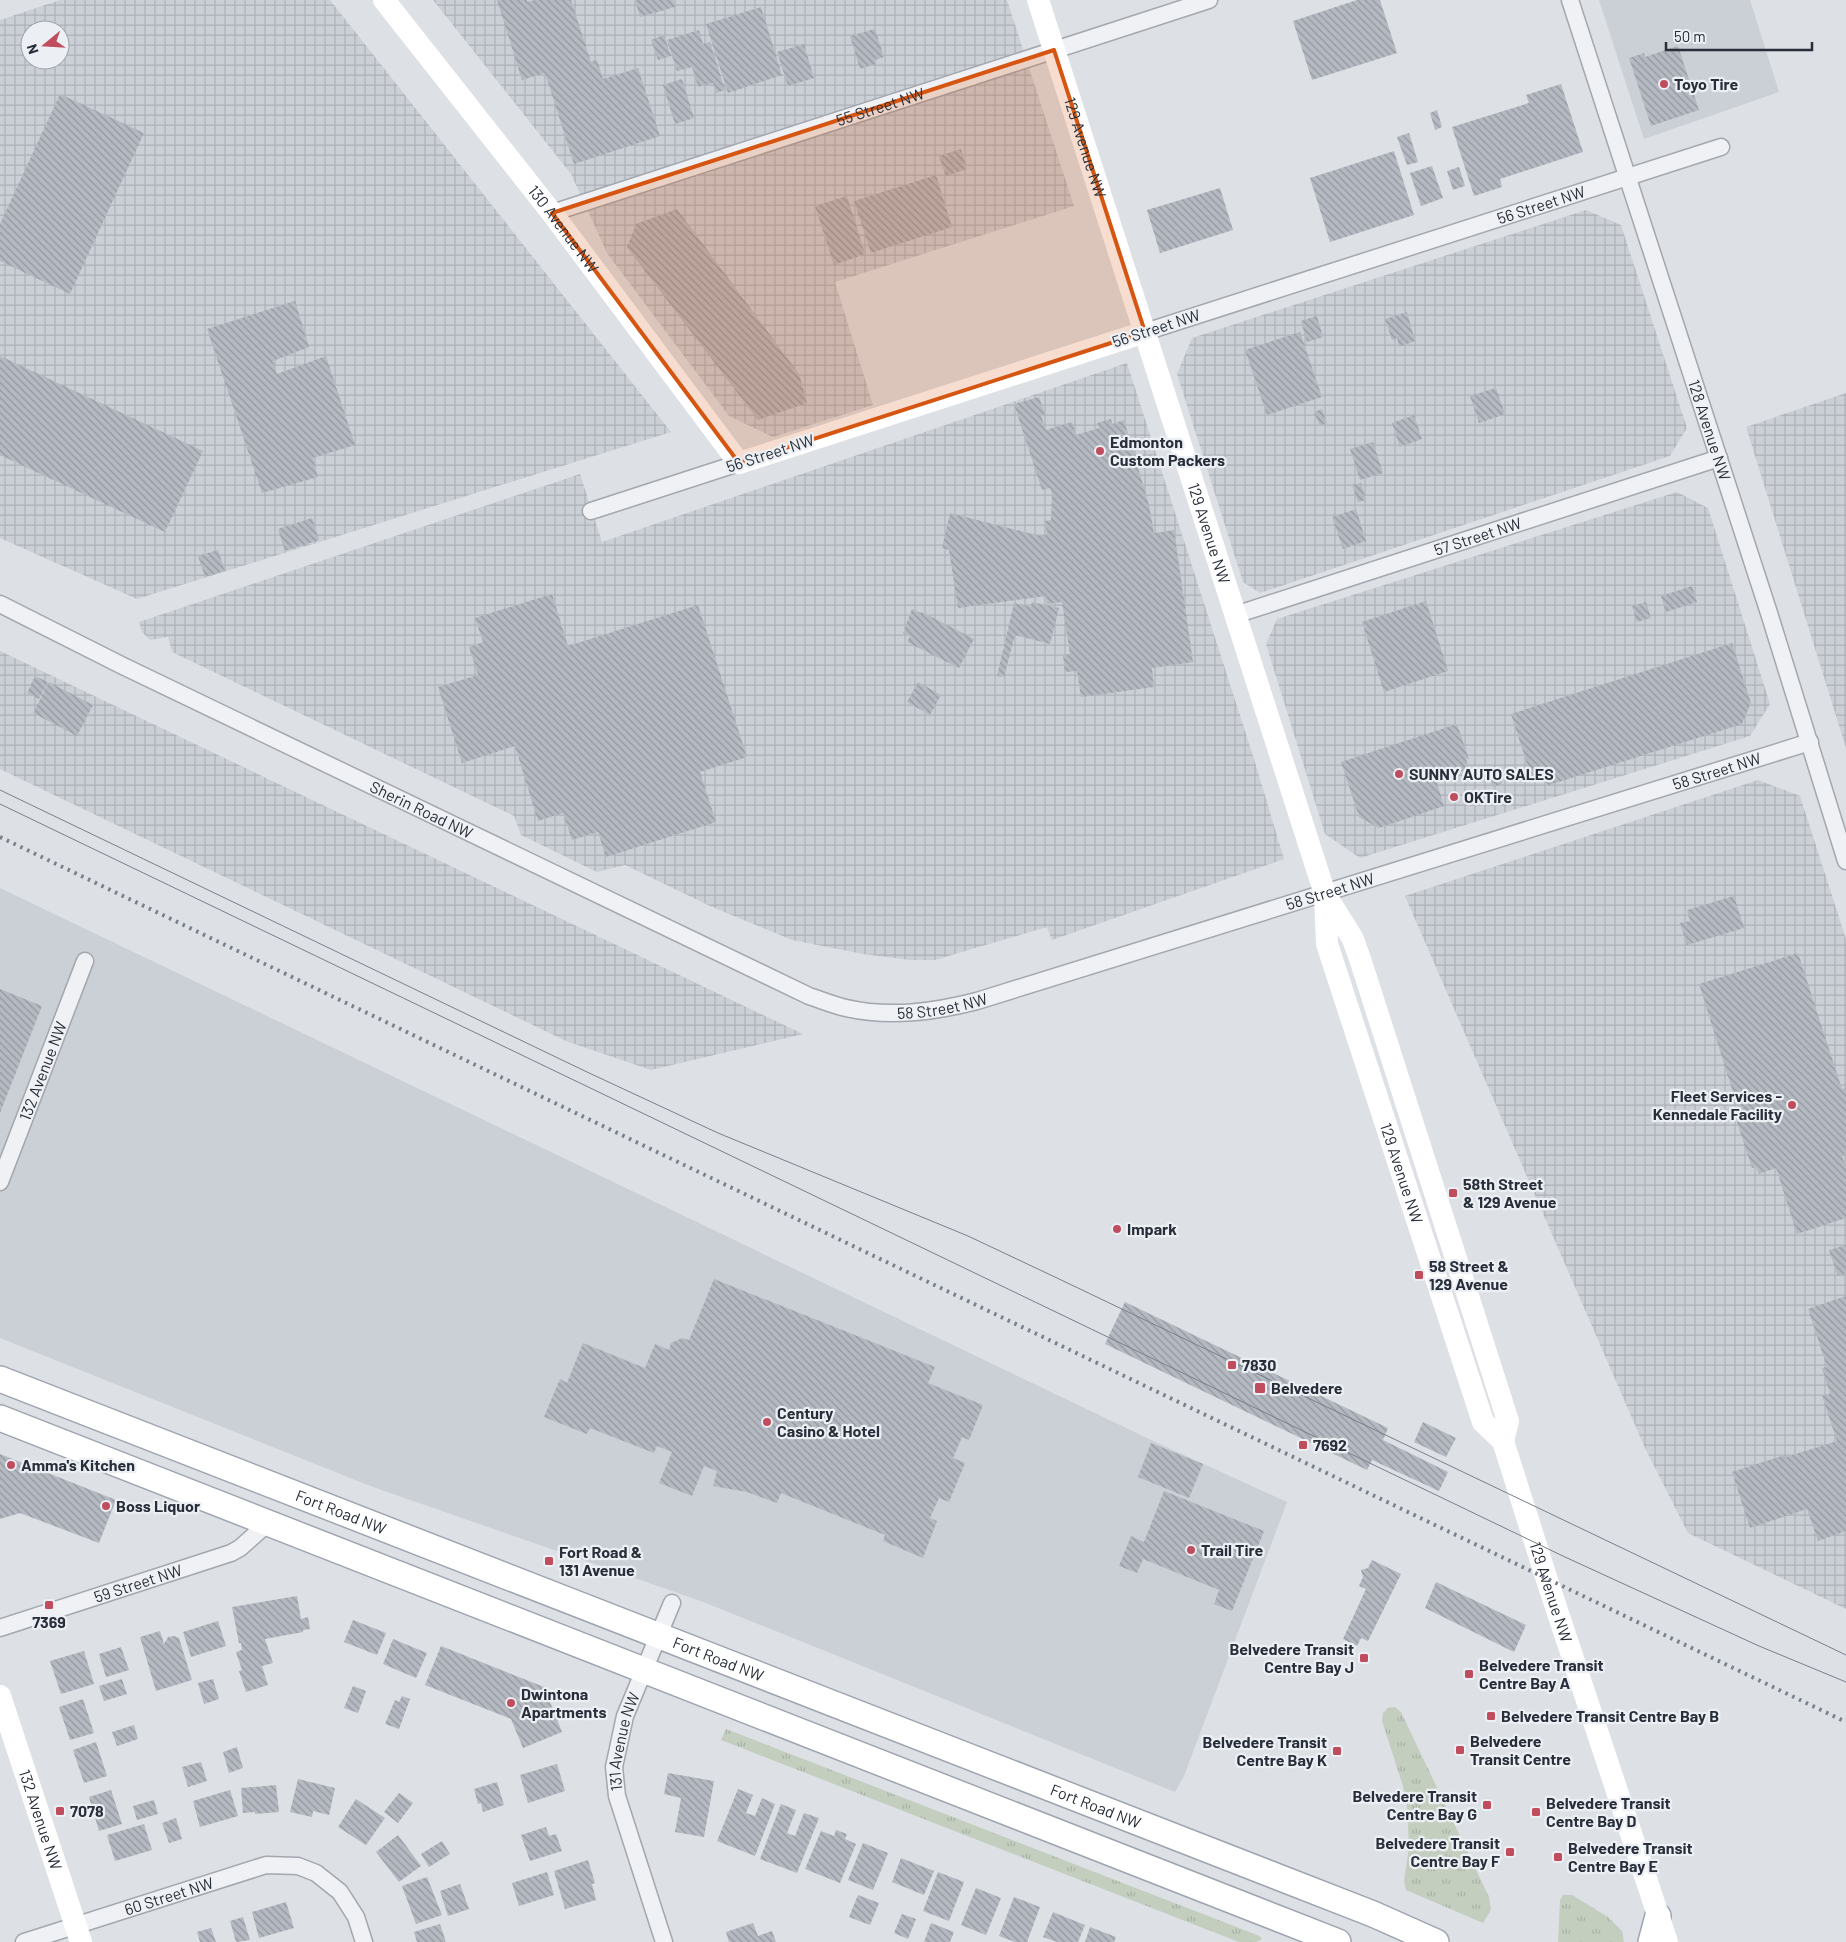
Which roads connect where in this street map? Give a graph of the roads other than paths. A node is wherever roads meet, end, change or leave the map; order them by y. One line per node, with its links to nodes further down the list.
1 (384, 0): 8 (street, 130 Avenue NW)
2 (1038, 0): 5 (street, 129 Avenue NW)
3 (1209, 0): 5 (street, 55 Street NW)
4 (1570, 0): 7 (street, 128 Avenue NW)
5 (1054, 50): 8 (street, 55 Street NW); 9 (street, 129 Avenue NW)
6 (1721, 147): 7 (street, 56 Street NW)
7 (1628, 177): 9 (street, 56 Street NW); 10 (street, 128 Avenue NW)
8 (552, 213): 11 (street, 130 Avenue NW)
9 (1145, 332): 11 (street, 56 Street NW); 14 (street, 129 Avenue NW)
10 (1719, 458): 14 (street, 57 Street NW); 15 (street, 128 Avenue NW)
11 (740, 463): 12 (street, 56 Street NW)
12 (591, 511)
13 (0, 604): 19 (street, Sherin Road NW)
14 (1235, 615): 17 (street, 129 Avenue NW)
15 (1810, 742): 16 (street, 128 Avenue NW); 17 (street, 58 Street NW)
16 (1846, 862)
17 (1325, 894): 19 (street, 58 Street NW); 29 (street, 129 Avenue NW)
18 (85, 961): 20 (street, 132 Avenue NW)
19 (844, 1008)
20 (0, 1182)
21 (0, 1379): 26 (main road, Fort Road NW)
22 (2, 1420): 23 (main road)
23 (268, 1523): 25 (street, 59 Street NW); 27 (main road)
24 (672, 1603): 26 (street, 131 Avenue NW)
25 (0, 1628)
26 (658, 1636): 27 (street, 131 Avenue NW); 35 (main road, Fort Road NW)
27 (644, 1669): 33 (street, 131 Avenue NW); 34 (main road)
28 (0, 1696): 30 (street, 132 Avenue NW)
29 (1658, 1916): 36 (main road); 37 (street, 129 Avenue NW)
30 (79, 1934): 31 (street, 60 Street NW); 32 (street, 60 Street NW)
31 (24, 1942)
32 (364, 1942)
33 (664, 1942)
34 (1338, 1942)
35 (1436, 1942)
36 (1651, 1942)
37 (1667, 1942)

